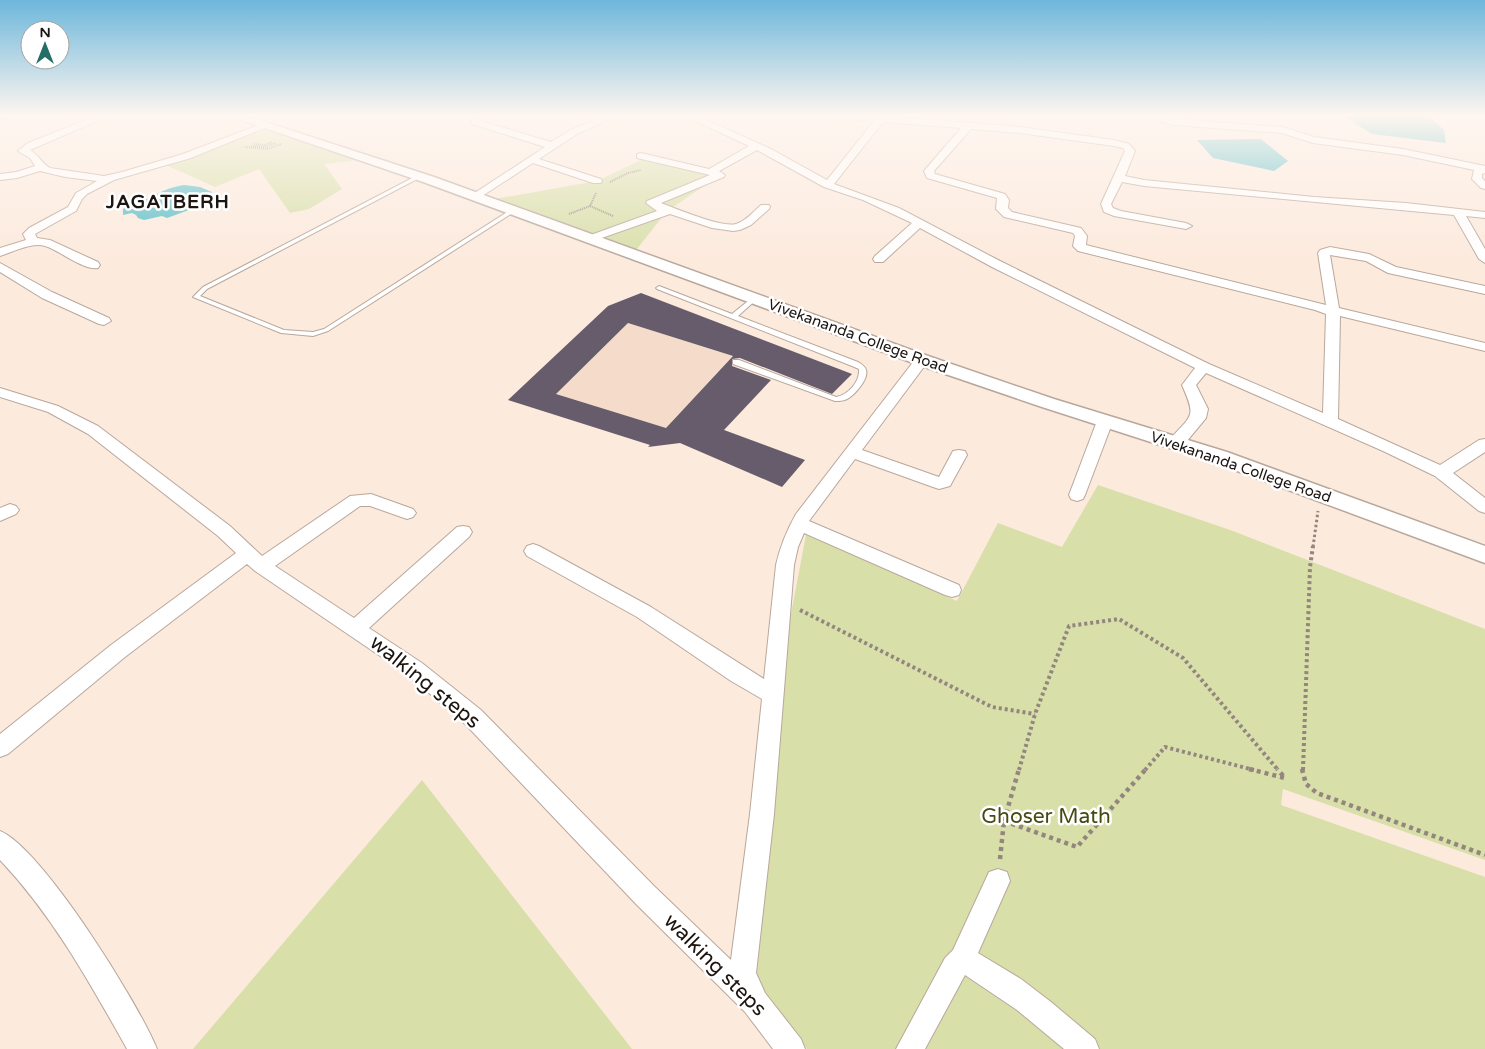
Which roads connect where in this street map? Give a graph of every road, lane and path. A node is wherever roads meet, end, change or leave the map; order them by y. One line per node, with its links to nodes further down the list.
1 (39, 164): 13 (street)
2 (161, 164): 19 (street)
3 (384, 164): 17 (street, Vivekananda College Road)
4 (527, 164): 24 (street)
5 (544, 164): 21 (street)
6 (675, 164): 16 (street)
7 (724, 164): 16 (street)
8 (789, 164): 22 (street)
9 (845, 164): 22 (street)
10 (935, 164): 45 (street)
11 (1125, 164): 20 (street)
12 (1461, 164): 14 (street)
13 (41, 167): 18 (street); 19 (street)
14 (1485, 169): 23 (street)
15 (645, 170): 21 (path)
16 (710, 172): 25 (street)
17 (420, 176): 24 (street, Vivekananda College Road); 28 (lane)
18 (0, 177)
19 (114, 178): 36 (street)
20 (1119, 178): 29 (street); 34 (street)
21 (600, 185): 26 (path)
22 (828, 185): 33 (street)
23 (1484, 185)
24 (475, 196): 28 (street, Vivekananda College Road)
25 (651, 203): 27 (street); 35 (street)
26 (590, 206): 31 (path); 32 (path)
27 (765, 207)
28 (514, 210): 32 (street, Vivekananda College Road)
29 (1458, 212): 30 (street); 39 (street)
30 (1485, 215)
31 (618, 218)
32 (547, 222): 35 (street, Vivekananda College Road)
33 (919, 223): 38 (street); 51 (street)
34 (1186, 226)
35 (592, 238): 44 (street, Vivekananda College Road)
36 (33, 242): 37 (street); 40 (street)
37 (0, 252)
38 (879, 259)
39 (1485, 259)
40 (94, 265)
41 (0, 267): 47 (street)
42 (660, 288): 46 (lane)
43 (1485, 290): 45 (street)
44 (755, 298): 46 (lane); 49 (street, Vivekananda College Road)
45 (1326, 309): 48 (street); 54 (street)
46 (734, 316): 50 (lane)
47 (104, 321)
48 (1485, 347)
49 (922, 360): 53 (street, Vivekananda College Road); 57 (street)
50 (736, 362)
51 (1204, 367): 54 (street); 55 (street)
52 (0, 392): 68 (street, walking steps)
53 (1104, 421): 55 (street, Vivekananda College Road); 61 (street)
54 (1330, 422): 59 (street)
55 (1176, 443): 60 (street, Vivekananda College Road)
56 (1485, 444): 59 (street)
57 (852, 452): 58 (street); 64 (street)
58 (959, 454)
59 (1441, 472): 62 (street)
60 (1320, 494): 67 (street, Vivekananda College Road); 77 (path)
61 (1077, 495)
62 (1485, 507)
63 (407, 512): 68 (street)
64 (799, 524): 69 (street); 70 (street)
65 (463, 532): 71 (street)
66 (533, 551): 72 (street)
67 (1485, 555)
68 (254, 560): 71 (street, walking steps); 74 (street)
69 (952, 590)
70 (782, 600): 72 (street); 73 (path)
71 (356, 628): 80 (street, walking steps)
72 (773, 695): 80 (street)
73 (1035, 714): 75 (path); 75 (path)
74 (0, 747)
75 (1004, 822): 78 (path)
76 (0, 843): 81 (street)
77 (1485, 855)
78 (998, 881): 79 (street)
79 (962, 959): 83 (street); 84 (street)
80 (755, 1002): 82 (street, walking steps)
81 (143, 1049)
82 (791, 1049)
83 (910, 1049)
84 (1085, 1049)

